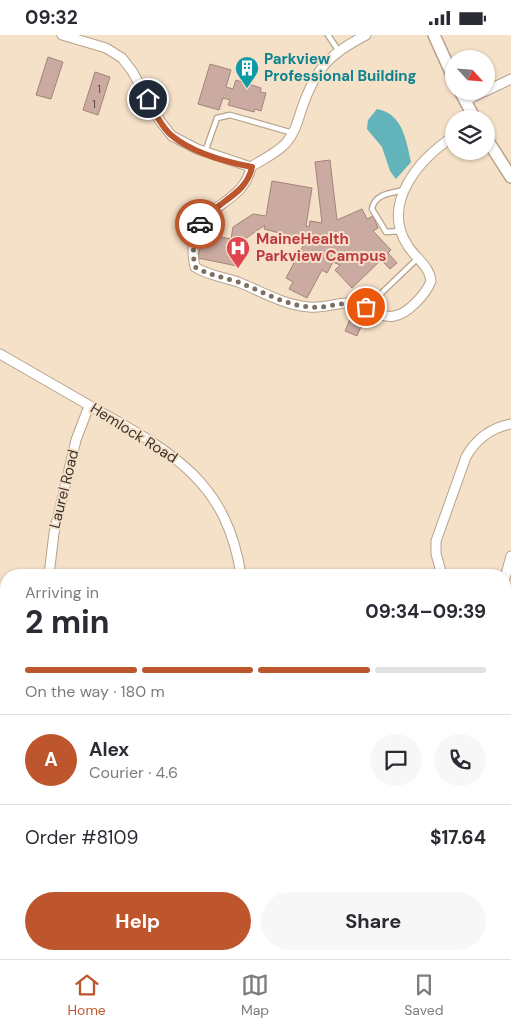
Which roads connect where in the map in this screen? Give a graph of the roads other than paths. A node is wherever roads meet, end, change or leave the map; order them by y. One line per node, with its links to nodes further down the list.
1 (62, 35): 11 (street)
2 (328, 35): 5 (lane)
3 (366, 35): 5 (street)
4 (434, 35): 6 (street)
5 (338, 50): 9 (street)
6 (445, 59)
7 (511, 79): 8 (street)
8 (495, 87)
9 (292, 133): 11 (lane); 13 (street)
10 (445, 143): 15 (street)
11 (206, 152): 13 (street)
12 (495, 152): 14 (street)
13 (252, 167): 18 (street)
14 (511, 177)
15 (404, 191): 16 (street); 16 (lane)
16 (401, 231): 17 (street)
17 (418, 258): 18 (lane); 18 (street)
18 (366, 307)
19 (0, 354): 20 (street, Hemlock Road)
20 (90, 405): 23 (street, Laurel Road); 24 (street, Hemlock Road)
21 (511, 424): 25 (street)
22 (511, 556): 26 (street)
23 (50, 569)
24 (240, 569)
25 (440, 569)
26 (507, 569)

